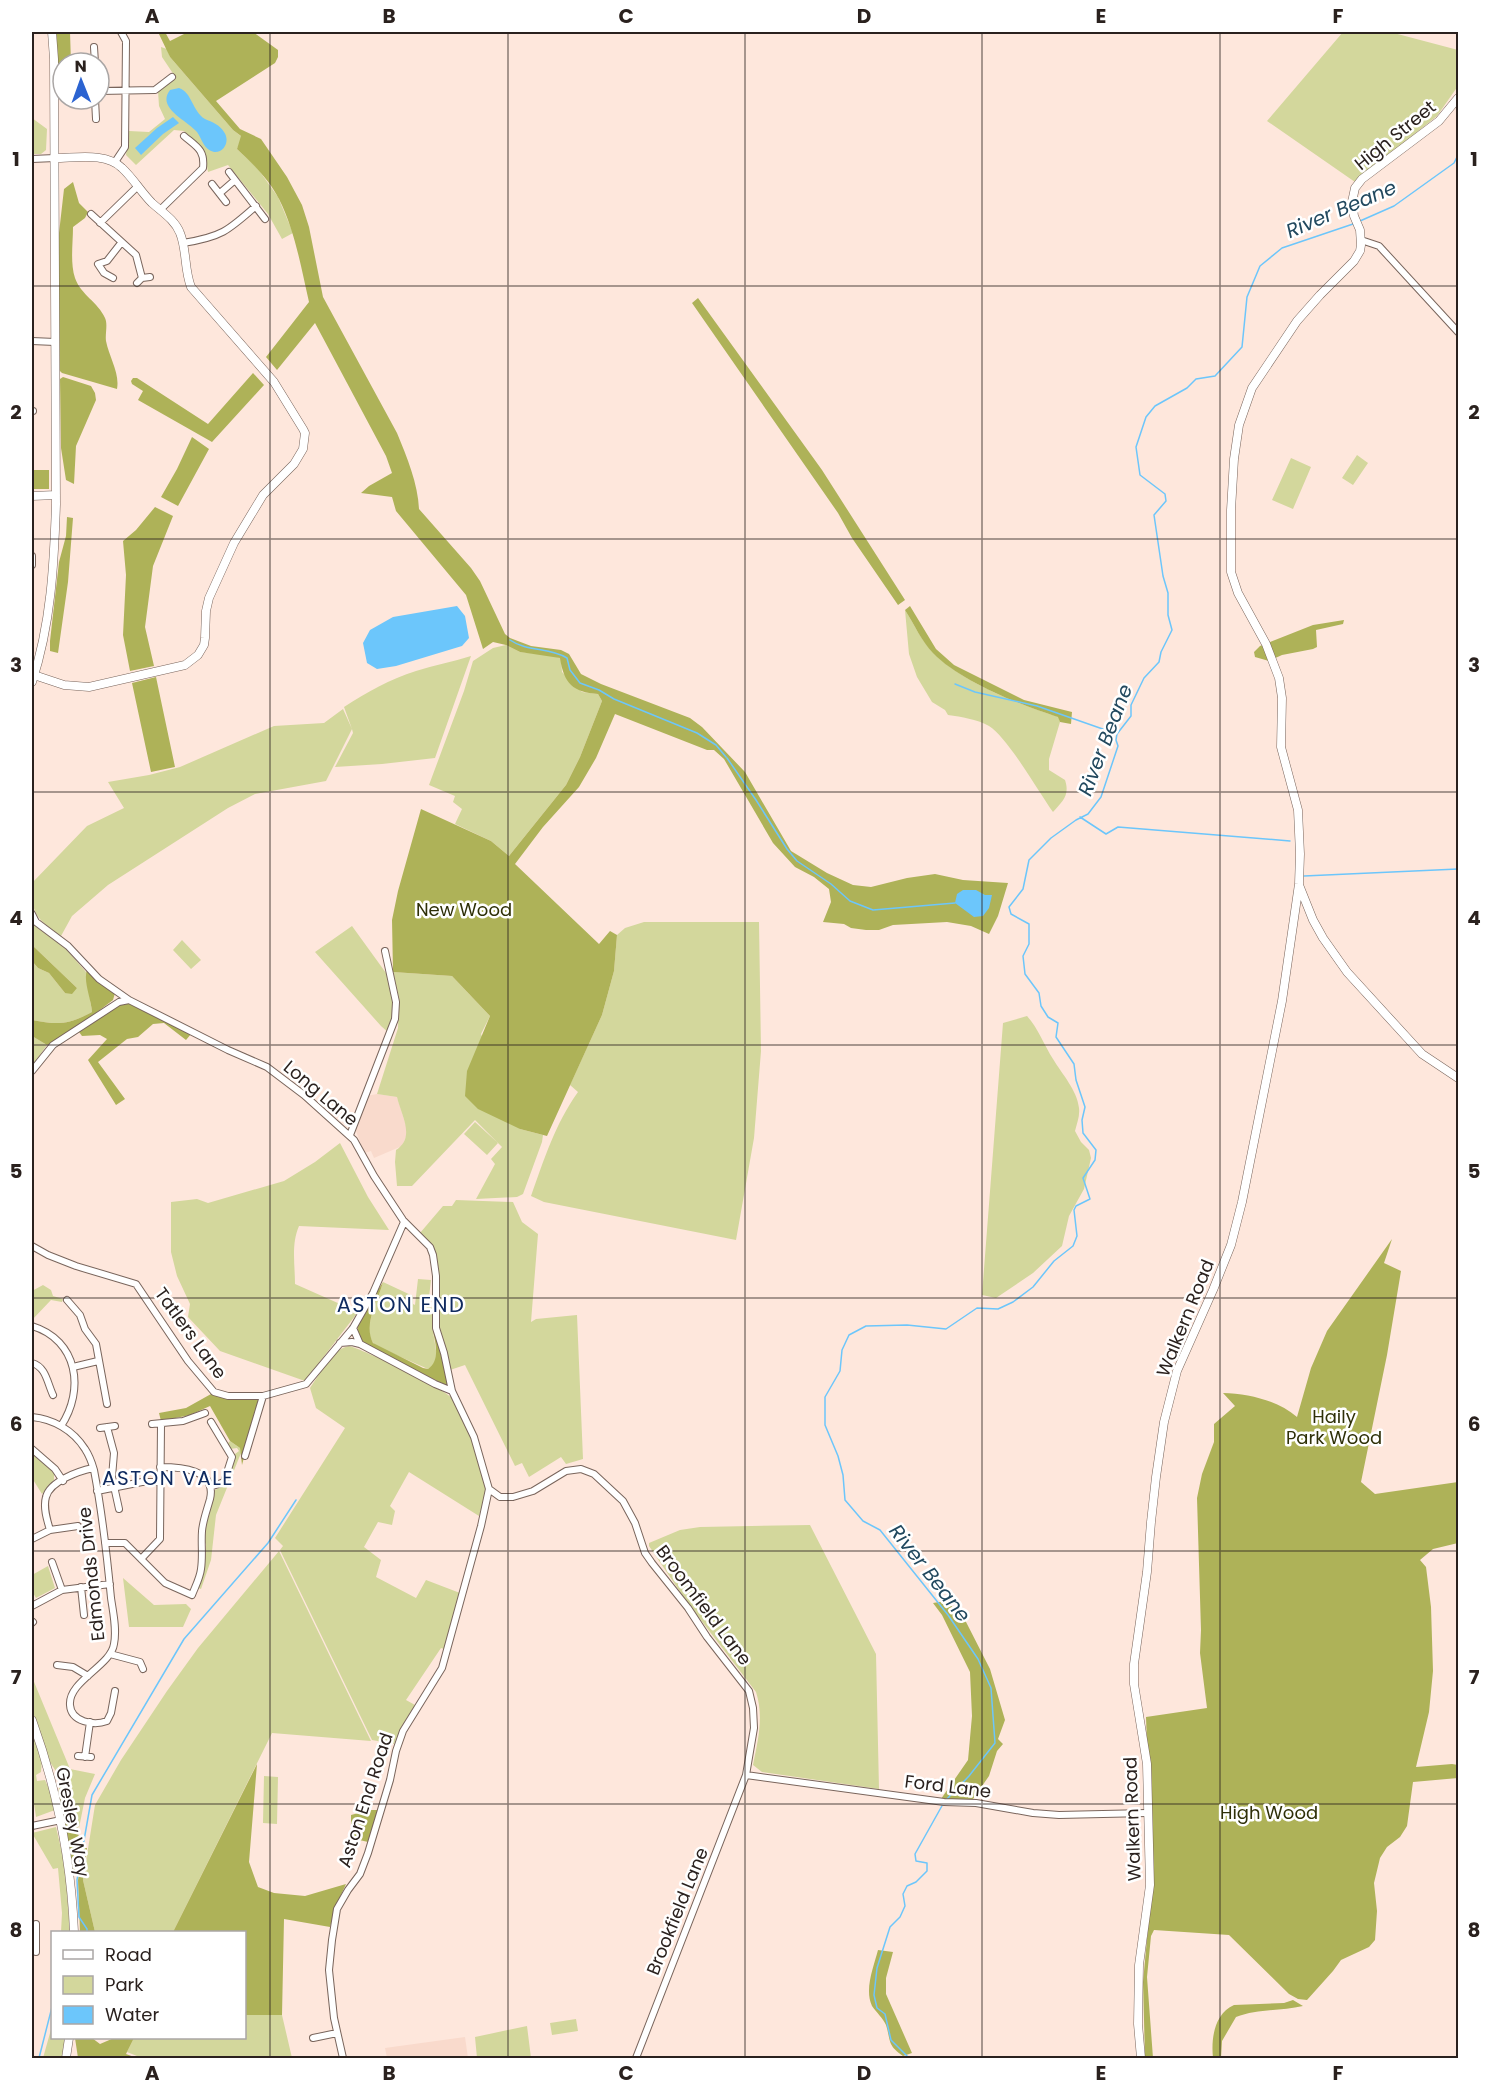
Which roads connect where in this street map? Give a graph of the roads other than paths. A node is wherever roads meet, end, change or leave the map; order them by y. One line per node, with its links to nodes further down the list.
1 (52, 32): 12 (street)
2 (121, 32): 7 (street)
3 (94, 47): 4 (street)
4 (94, 51)
5 (172, 77): 7 (street)
6 (111, 91): 7 (street)
7 (127, 91): 14 (street)
8 (1458, 98): 26 (street, High Street)
9 (96, 111): 10 (street)
10 (96, 119)
11 (184, 136): 22 (street)
12 (55, 158): 13 (street); 14 (street); 35 (street)
13 (32, 159)
14 (115, 162): 18 (street)
15 (229, 172): 16 (street)
16 (235, 180): 19 (street); 21 (street)
17 (212, 184): 19 (street)
18 (138, 186): 22 (street); 25 (street)
19 (220, 193): 20 (street)
20 (226, 202)
21 (256, 206): 24 (street); 28 (street)
22 (160, 210): 28 (street)
23 (91, 214): 25 (street)
24 (265, 219)
25 (100, 223): 27 (street)
26 (1361, 240): 29 (street); 30 (street, High Street)
27 (121, 243): 31 (street); 32 (street)
28 (183, 243): 40 (street)
29 (1370, 243): 30 (street); 33 (street)
30 (1360, 251): 41 (street, Walkern Road)
31 (150, 277)
32 (113, 278)
33 (1458, 332)
34 (32, 341): 35 (street)
35 (55, 342): 36 (street)
36 (57, 495): 37 (street); 40 (street)
37 (32, 496)
38 (32, 556): 39 (street)
39 (32, 565)
40 (33, 678)
41 (1299, 884): 46 (street); 102 (street, Walkern Road)
42 (32, 914): 44 (street, Long Lane)
43 (385, 951): 47 (street)
44 (129, 1000): 45 (street); 47 (street, Long Lane)
45 (32, 1071)
46 (1458, 1078)
47 (350, 1135): 48 (street, Long Lane)
48 (404, 1222): 52 (street, Tatlers Lane); 60 (street, Long Lane)
49 (32, 1246): 62 (street, Tatlers Lane)
50 (67, 1305): 55 (street)
51 (32, 1326): 57 (street)
52 (353, 1328): 53 (street, Tatlers Lane); 54 (street)
53 (340, 1343): 54 (street); 62 (street, Tatlers Lane)
54 (360, 1344): 60 (street)
55 (98, 1361): 57 (street); 59 (street)
56 (32, 1362): 61 (street)
57 (73, 1367): 69 (street)
58 (112, 1383): 59 (street)
59 (104, 1385): 63 (street)
60 (452, 1390): 79 (street, Long Lane)
61 (49, 1391)
62 (263, 1396): 72 (street)
63 (106, 1404)
64 (205, 1413): 68 (street)
65 (32, 1417): 69 (street, Edmonds Drive)
66 (211, 1422): 77 (street)
67 (152, 1424): 68 (street)
68 (160, 1424): 73 (street)
69 (61, 1426): 74 (street, Edmonds Drive)
70 (115, 1426): 78 (street)
71 (32, 1449): 75 (street)
72 (245, 1456)
73 (160, 1467): 76 (street); 77 (street)
74 (93, 1468): 75 (street); 80 (street, Edmonds Drive)
75 (63, 1481): 83 (street)
76 (159, 1482): 78 (street); 86 (street)
77 (210, 1487): 86 (street)
78 (114, 1488): 80 (street); 81 (street)
79 (489, 1489): 101 (street, Broomfield Lane); 108 (street, Aston End Road)
80 (97, 1491): 85 (street, Edmonds Drive)
81 (119, 1509)
82 (75, 1528): 83 (street)
83 (50, 1530): 84 (street)
84 (33, 1536)
85 (105, 1543): 86 (street); 88 (street, Edmonds Drive)
86 (141, 1559)
87 (52, 1562): 90 (street)
88 (110, 1584): 89 (street); 93 (street, Edmonds Drive)
89 (81, 1587): 90 (street); 92 (street)
90 (62, 1590): 91 (street)
91 (32, 1606)
92 (84, 1616)
93 (110, 1654): 94 (street, Edmonds Drive); 96 (street, Edmonds Drive)
94 (143, 1669)
95 (60, 1673): 96 (street)
96 (88, 1676): 99 (street, Edmonds Drive)
97 (116, 1695): 99 (street)
98 (32, 1720): 103 (street, Gresley Way)
99 (90, 1722): 100 (street)
100 (85, 1757)
101 (746, 1775): 102 (street, Ford Lane); 113 (street, Brookfield Lane)
102 (1147, 1813): 114 (street, Walkern Road)
103 (61, 1820): 104 (street); 106 (street, Gresley Way)
104 (34, 1826)
105 (36, 1924): 107 (street)
106 (74, 1931)
107 (36, 1953)
108 (337, 2033): 109 (street); 112 (street, Aston End Road)
109 (313, 2038)
110 (69, 2039): 111 (street)
111 (66, 2058)
112 (343, 2058)
113 (636, 2058)
114 (1141, 2058)

